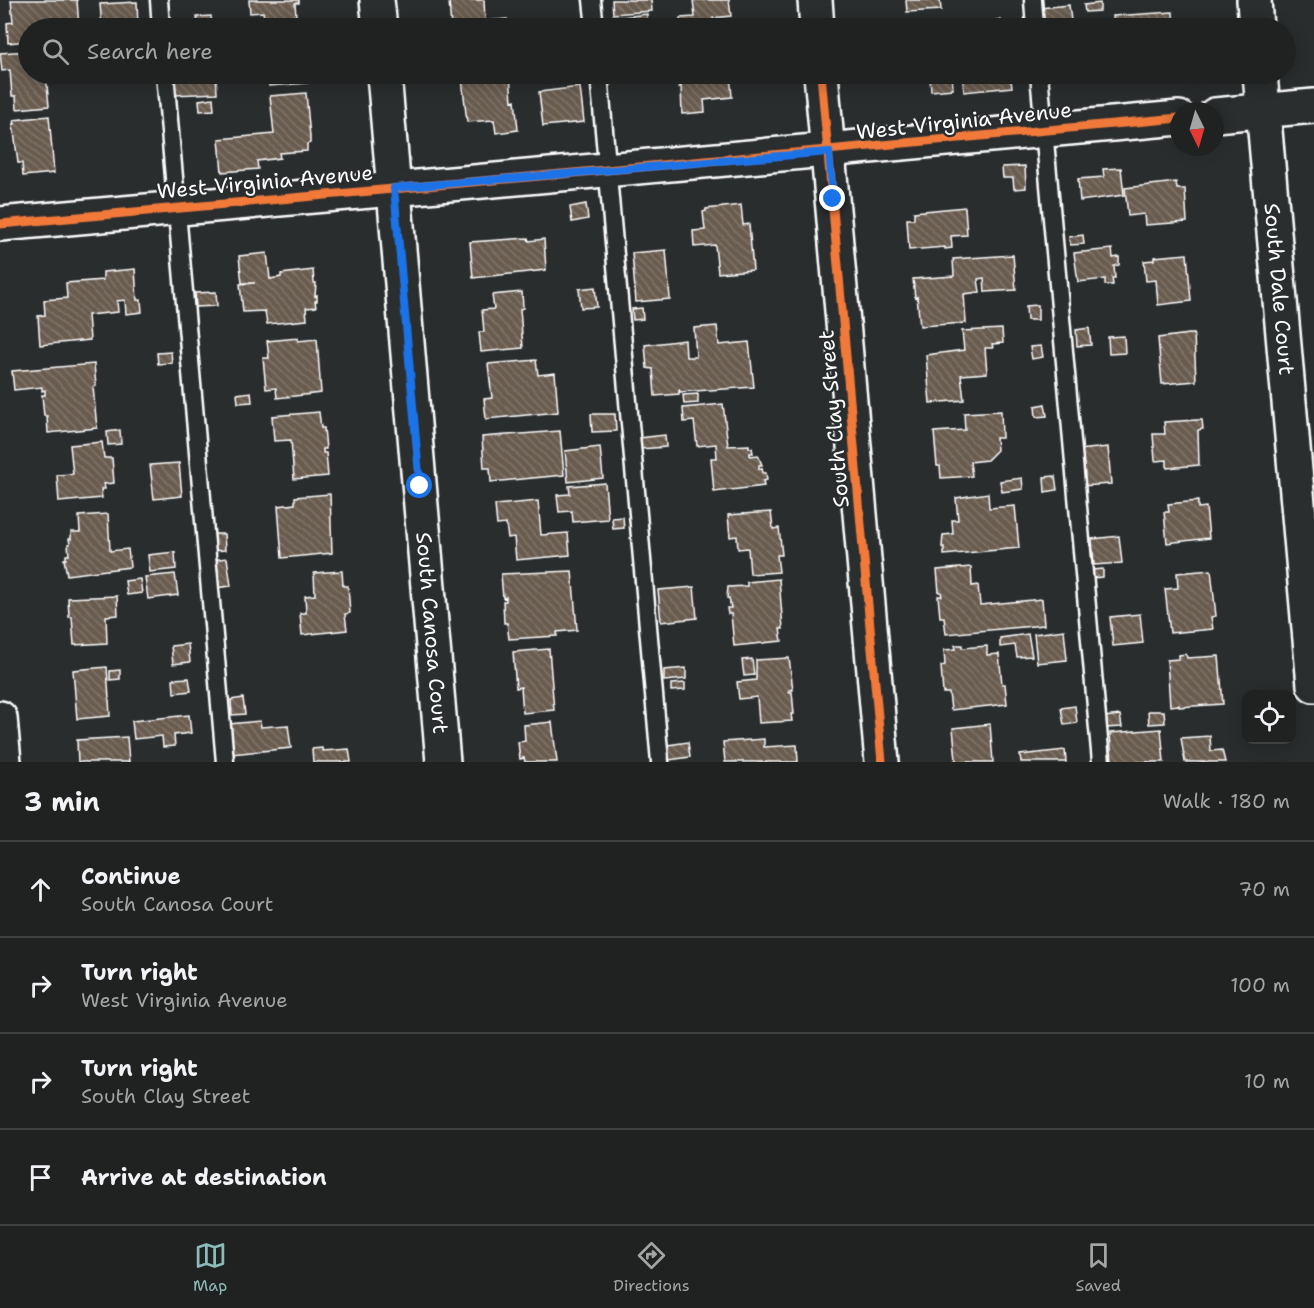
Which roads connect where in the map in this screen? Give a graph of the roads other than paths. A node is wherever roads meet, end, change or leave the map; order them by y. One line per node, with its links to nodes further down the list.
1 (159, 0): 7 (lane)
2 (377, 0): 8 (street)
3 (592, 0): 9 (lane)
4 (815, 0): 10 (street)
5 (1033, 0): 11 (lane)
6 (1254, 0): 12 (street)
7 (160, 18)
8 (379, 18)
9 (594, 18)
10 (816, 18)
11 (1034, 18)
12 (1255, 18)
13 (166, 84): 27 (lane)
14 (385, 84): 26 (street, South Canosa Court)
15 (600, 84): 25 (lane)
16 (822, 84): 24 (street, South Clay Street)
17 (1040, 84): 23 (lane)
18 (1261, 84): 20 (street, South Dale Court)
19 (1314, 106): 20 (street)
20 (1263, 110): 21 (street); 29 (street, South Dale Court)
21 (1224, 114)
22 (1170, 119): 23 (street, West Virginia Avenue)
23 (1044, 131): 24 (street, West Virginia Avenue); 36 (lane)
24 (829, 152): 25 (street, West Virginia Avenue); 35 (street, South Clay Street)
25 (608, 170): 26 (street, West Virginia Avenue); 34 (lane)
26 (394, 188): 27 (street, West Virginia Avenue); 33 (street, South Canosa Court)
27 (177, 208): 28 (street, West Virginia Avenue); 32 (lane)
28 (0, 224)
29 (1314, 685)
30 (0, 717): 31 (street)
31 (4, 762)
32 (225, 762)
33 (443, 762)
34 (660, 762)
35 (882, 762)
36 (1101, 762)

